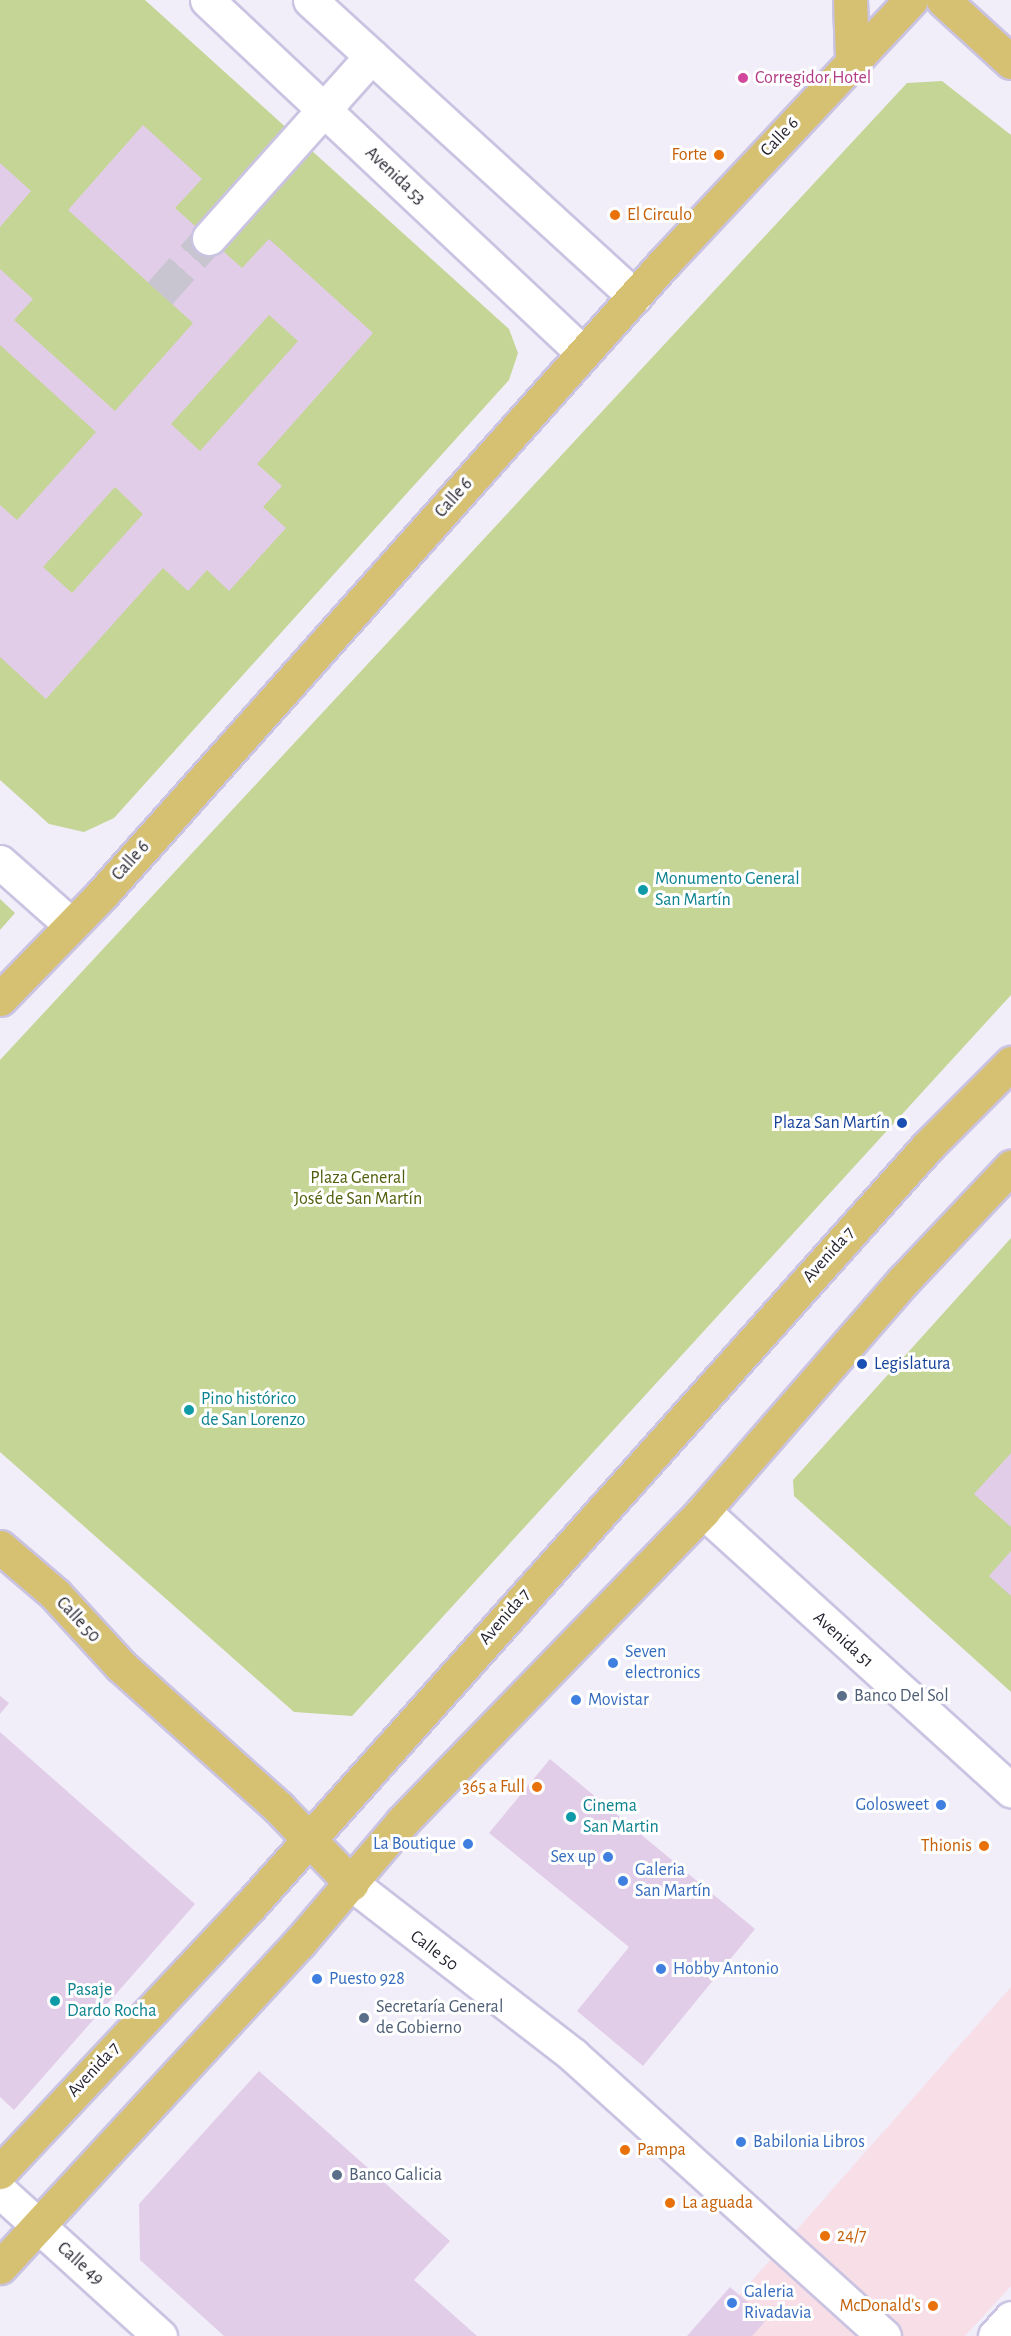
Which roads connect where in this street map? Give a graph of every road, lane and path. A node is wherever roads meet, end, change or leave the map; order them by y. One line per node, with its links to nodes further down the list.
1 (207, 0): 9 (street, Avenida 53)
2 (310, 0): 6 (street)
3 (850, 0): 7 (main road)
4 (911, 0): 7 (main road, Calle 6)
5 (943, 0): 8 (main road)
6 (372, 56): 9 (street); 11 (street)
7 (852, 58): 11 (main road, Calle 6)
8 (1011, 62)
9 (324, 110): 10 (street); 12 (street, Avenida 53)
10 (209, 238)
11 (635, 297): 12 (main road, Calle 6)
12 (583, 353): 14 (main road, Calle 6)
13 (0, 862): 14 (street)
14 (69, 924): 15 (main road, Calle 6)
15 (5, 983)
16 (1011, 1063): 21 (main road, Avenida 7)
17 (1011, 1167): 18 (main road)
18 (704, 1511): 20 (street, Avenida 51); 22 (main road)
19 (0, 1547): 21 (main road, Calle 50)
20 (1011, 1790)
21 (310, 1838): 22 (main road, Calle 50); 23 (main road, Avenida 7)
22 (352, 1884): 25 (main road); 29 (street, Calle 50)
23 (0, 2172)
24 (0, 2191): 25 (street, Calle 49)
25 (38, 2225): 26 (main road); 28 (street, Calle 49)
26 (0, 2267)
27 (1011, 2318): 30 (street)
28 (160, 2336)
29 (884, 2336)
30 (995, 2336)

